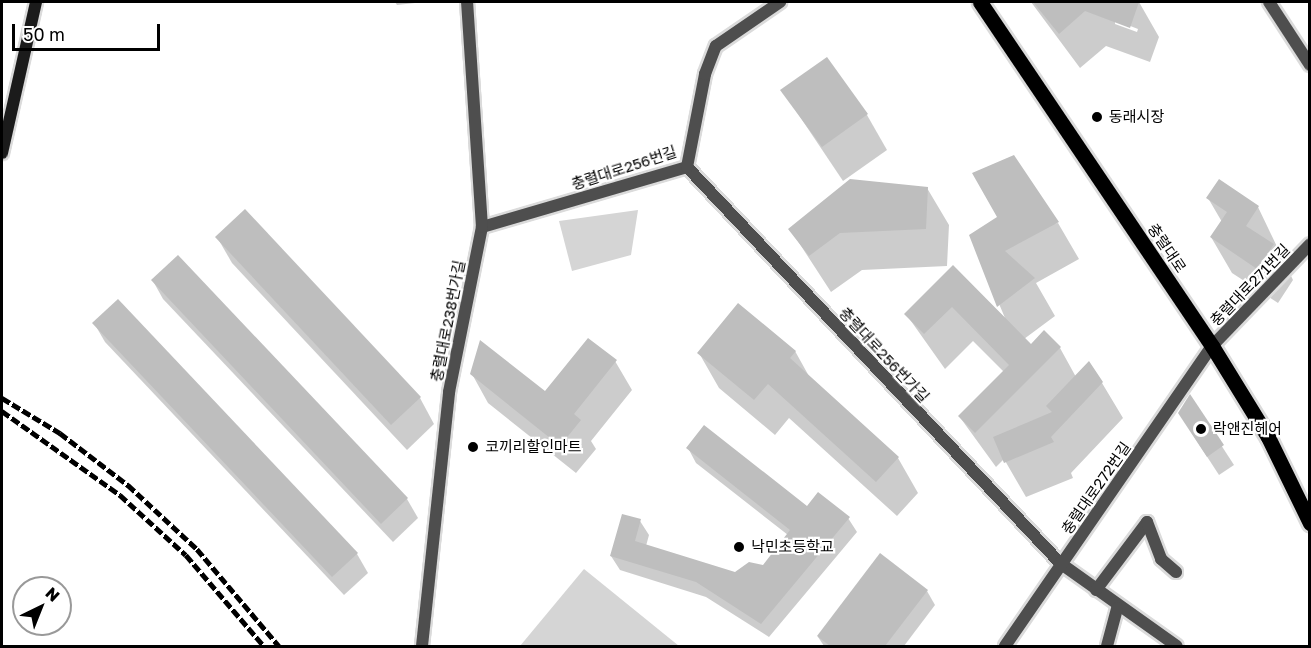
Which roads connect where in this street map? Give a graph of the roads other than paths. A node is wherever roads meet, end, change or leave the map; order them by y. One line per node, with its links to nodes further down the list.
1 (36, 2): 7 (main road)
2 (467, 2): 9 (street, 충렬대로238번가길)
3 (780, 2): 8 (street, 충렬대로256번길)
4 (980, 2): 11 (main road, 충렬대로)
5 (1269, 2): 6 (street)
6 (1310, 65)
7 (2, 153)
8 (687, 167): 9 (street, 충렬대로256번길); 13 (street, 충렬대로256번가길)
9 (482, 227): 17 (street, 충렬대로238번가길)
10 (1310, 244): 11 (street, 충렬대로271번길)
11 (1212, 346): 12 (main road, 충렬대로); 13 (street, 충렬대로272번길)
12 (1310, 523)
13 (1060, 563): 15 (street, 충렬대로256번가길); 18 (street, 충렬대로272번길)
14 (1176, 572): 15 (street)
15 (1096, 590): 16 (street, 충렬대로256번가길)
16 (1117, 608): 19 (street); 20 (street, 충렬대로256번가길)
17 (422, 646)
18 (1005, 646)
19 (1107, 646)
20 (1178, 646)

